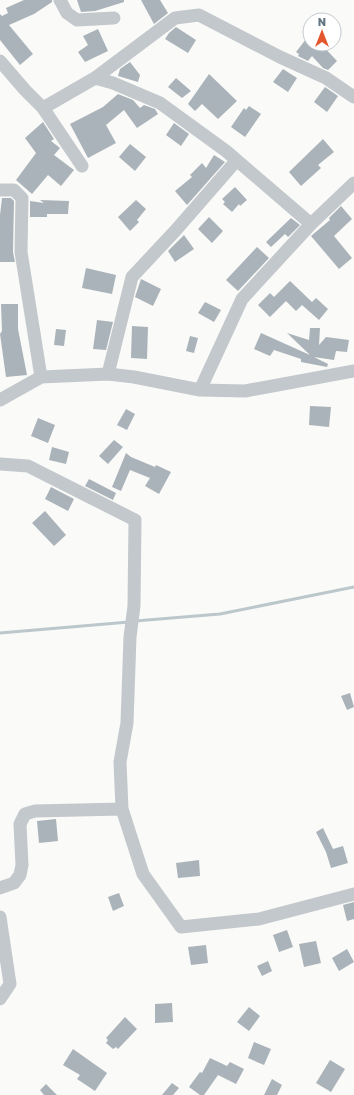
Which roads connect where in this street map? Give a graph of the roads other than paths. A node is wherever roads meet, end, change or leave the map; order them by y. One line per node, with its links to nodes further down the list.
1 (60, 0): 2 (street)
2 (114, 18)
3 (0, 61): 6 (street)
4 (95, 78): 5 (street); 6 (street); 7 (street)
5 (354, 97)
6 (43, 108): 8 (street)
7 (236, 160): 11 (street); 13 (street)
8 (82, 166)
9 (354, 183): 11 (street)
10 (0, 190): 14 (street)
11 (311, 224): 15 (street)
12 (354, 371): 15 (street)
13 (108, 374): 14 (street); 15 (street)
14 (41, 377): 16 (street)
15 (200, 390)
16 (0, 400)
17 (0, 464): 18 (street)
18 (122, 809): 19 (street); 20 (street)
19 (0, 888)
20 (354, 894)
21 (0, 917): 22 (street)
22 (0, 1000)

